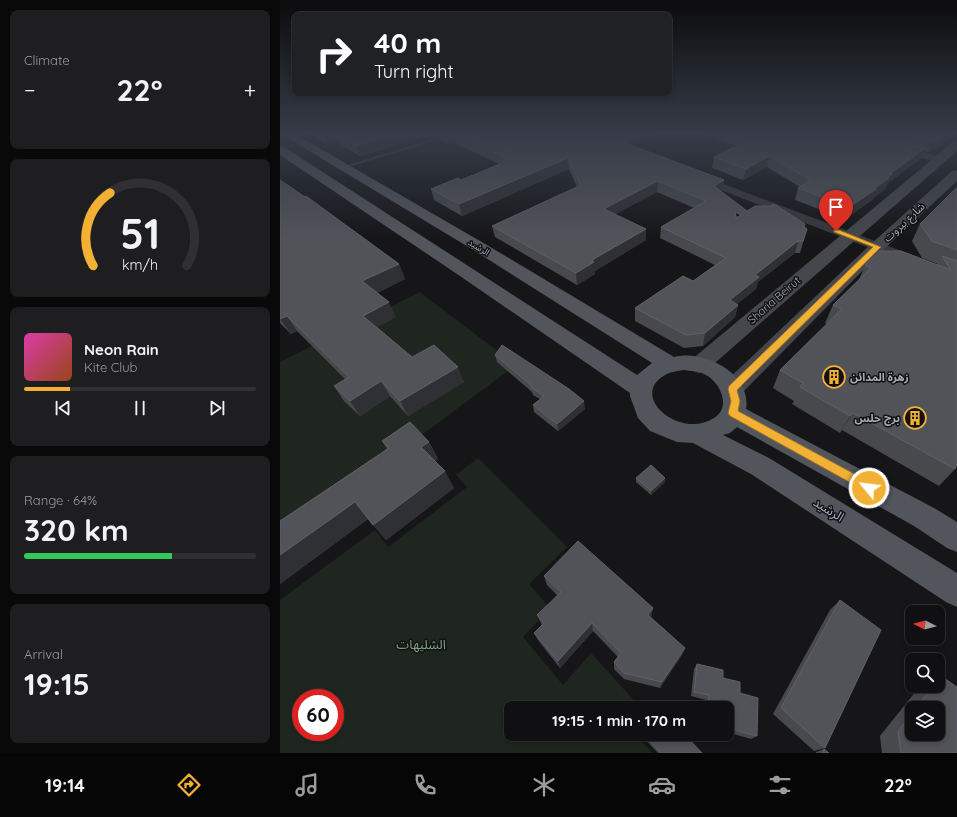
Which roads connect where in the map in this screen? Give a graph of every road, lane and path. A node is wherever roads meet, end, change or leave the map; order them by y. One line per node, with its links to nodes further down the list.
1 (309, 169): 11 (main road)
2 (348, 169): 9 (main road, الرشيد)
3 (930, 169): 6 (main road, شارع بيروت)
4 (957, 174): 7 (main road, شارع بيروت)
5 (692, 175): 6 (street)
6 (849, 236): 7 (street); 10 (main road, Sharia Beirut)
7 (878, 247): 8 (street); 12 (main road, شارع بيروت)
8 (921, 264)
9 (669, 364): 10 (main road); 11 (main road)
10 (699, 365): 12 (main road)
11 (641, 389): 13 (main road)
12 (733, 401): 13 (main road); 14 (main road)
13 (697, 434): 15 (main road, الرشيد)
14 (957, 538)
15 (957, 591)

